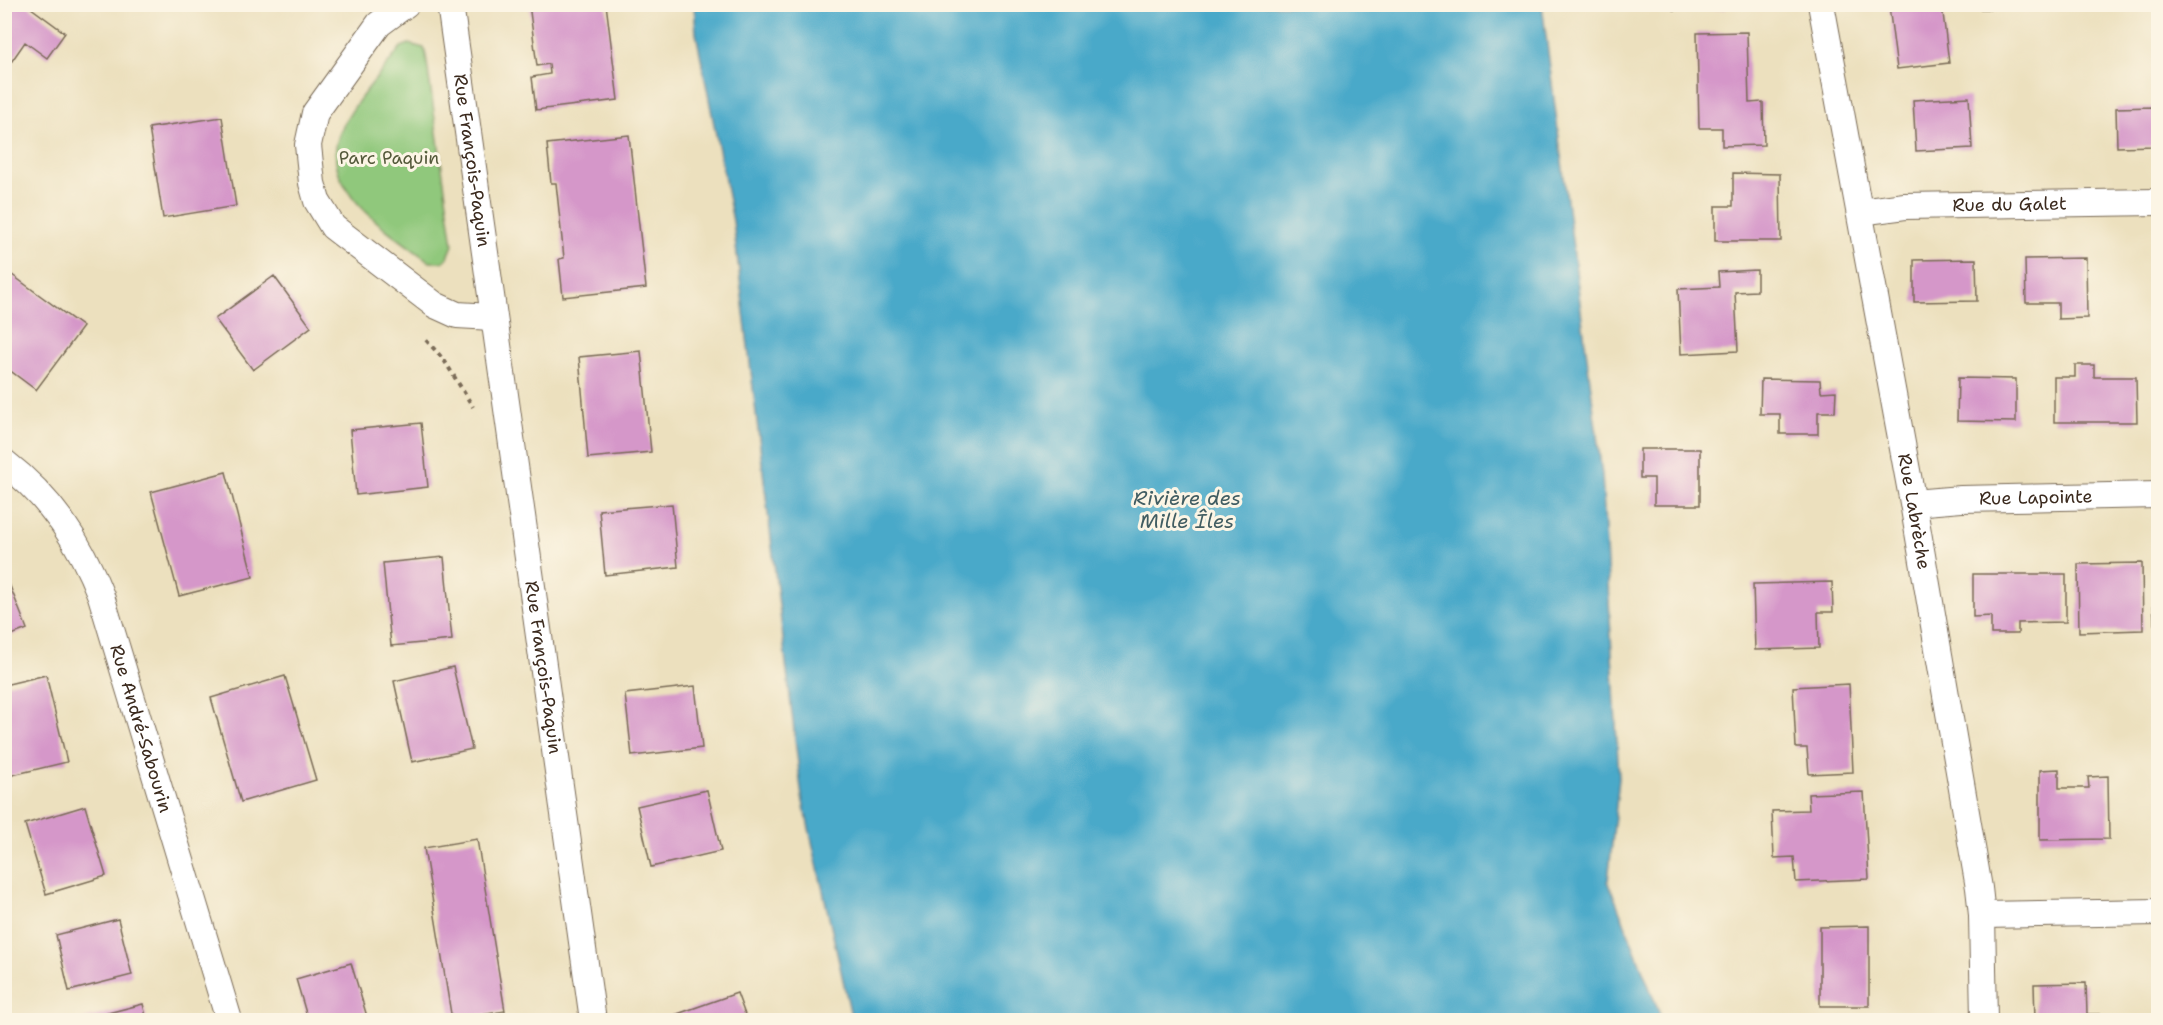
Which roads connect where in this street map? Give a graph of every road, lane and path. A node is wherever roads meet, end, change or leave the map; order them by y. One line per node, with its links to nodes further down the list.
1 (406, 4): 6 (street)
2 (450, 4): 6 (street, Rue François-Paquin)
3 (1821, 4): 5 (street, Rue Labrèche)
4 (2158, 202): 5 (street, Rue du Galet)
5 (1860, 212): 11 (street, Rue Labrèche)
6 (492, 316): 15 (street, Rue François-Paquin)
7 (426, 340): 8 (path)
8 (473, 407)
9 (4, 462): 14 (street, Rue André-Sabourin)
10 (2158, 495): 11 (street, Rue Lapointe)
11 (1913, 503): 13 (street, Rue Labrèche)
12 (2158, 912): 13 (street)
13 (1982, 915): 16 (street, Rue Labrèche)
14 (229, 1020)
15 (593, 1020)
16 (1984, 1020)

